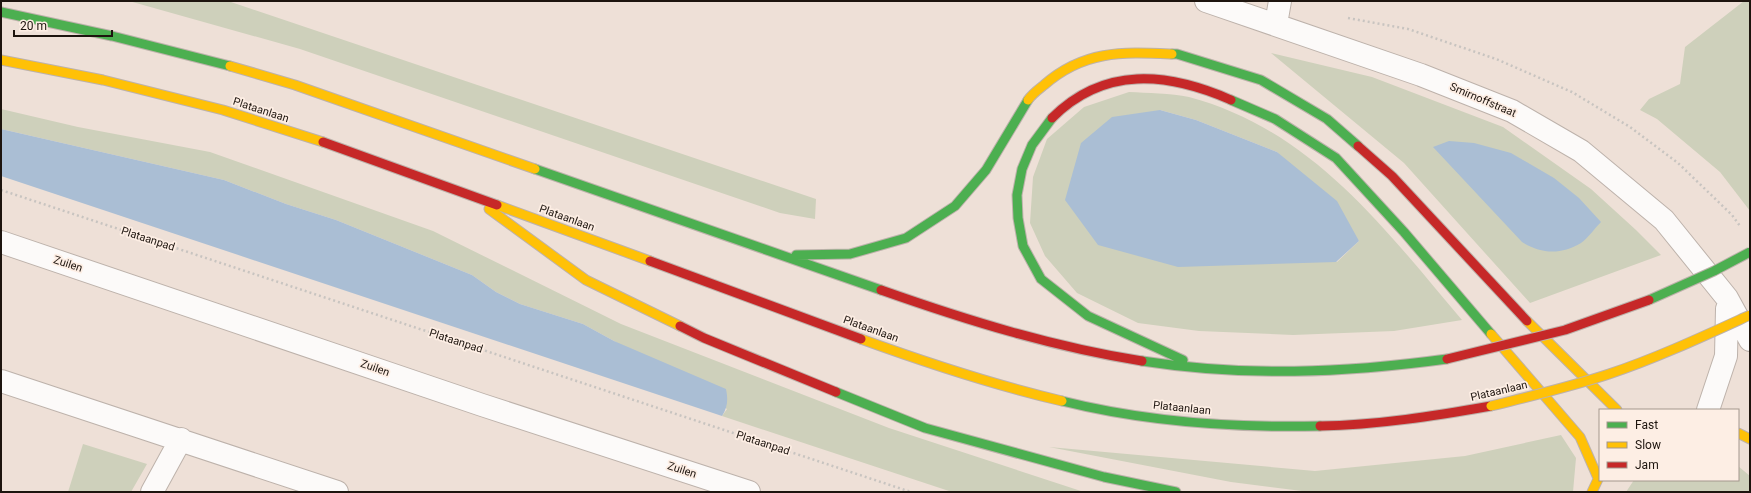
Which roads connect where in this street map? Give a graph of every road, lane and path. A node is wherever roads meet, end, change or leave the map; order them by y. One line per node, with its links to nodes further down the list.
1 (1206, 1): 4 (street, Smirnoffstraat)
2 (1280, 1): 4 (street)
3 (1, 12): 10 (main road)
4 (1276, 24): 11 (street, Smirnoffstraat)
5 (1, 60): 7 (main road, Plataanlaan)
6 (1, 190): 25 (path, Plataanpad)
7 (469, 194): 12 (main road, Plataanlaan, bridge); 26 (main road)
8 (1, 242): 24 (street, Zuilen)
9 (1750, 252): 14 (main road, bridge)
10 (783, 256): 14 (main road); 16 (main road)
11 (1727, 298): 13 (street, Smirnoffstraat); 17 (street)
12 (1750, 315)
13 (1750, 340)
14 (1200, 368): 21 (main road)
15 (1, 381): 19 (street)
16 (1616, 409)
17 (1708, 409)
18 (1739, 434): 20 (main road)
19 (181, 439): 22 (street); 23 (street)
20 (1750, 439)
21 (1599, 476): 27 (main road)
22 (152, 492)
23 (337, 492)
24 (750, 492)
25 (910, 492)
26 (1176, 492)
27 (1592, 492)

